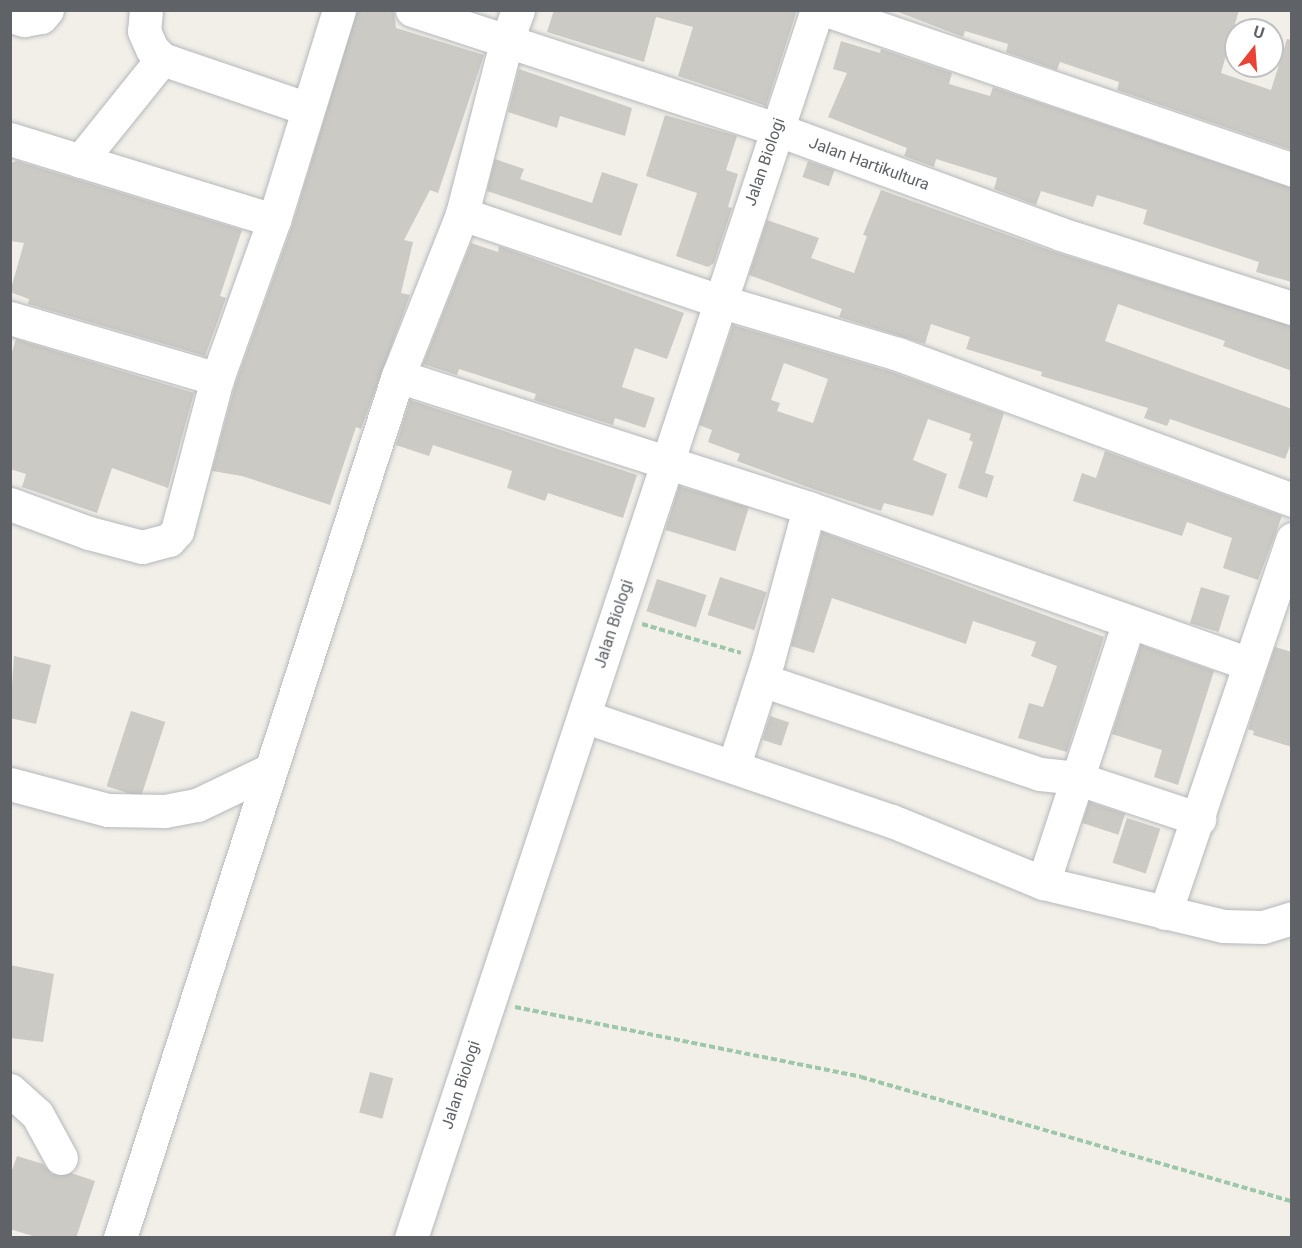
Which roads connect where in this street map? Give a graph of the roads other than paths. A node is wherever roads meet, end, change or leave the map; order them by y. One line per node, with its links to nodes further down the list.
1 (47, 10): 8 (street)
2 (146, 10): 10 (street)
3 (339, 10): 11 (street)
4 (412, 10): 9 (street, Jalan Hartikultura)
5 (518, 10): 9 (street)
6 (817, 10): 12 (street, Jalan Biologi)
7 (826, 10): 15 (street)
8 (10, 16)
9 (506, 43): 12 (street, Jalan Hartikultura); 16 (street)
10 (162, 59): 11 (street); 14 (street)
11 (308, 109): 17 (street)
12 (776, 129): 18 (street, Jalan Biologi); 19 (street, Jalan Hartikultura)
13 (10, 139): 14 (street)
14 (80, 160): 17 (street)
15 (1292, 170)
16 (462, 214): 18 (street); 21 (street)
17 (274, 220): 22 (street)
18 (719, 301): 23 (street, Jalan Biologi); 24 (street)
19 (1292, 308)
20 (10, 318): 22 (street)
21 (398, 376): 23 (street); 33 (street)
22 (217, 379): 25 (street)
23 (668, 461): 26 (street); 31 (street, Jalan Biologi)
24 (1292, 500)
25 (10, 504)
26 (809, 508): 28 (street); 30 (street)
27 (1292, 539): 29 (street)
28 (1129, 622): 29 (street); 34 (street)
29 (1247, 663): 36 (street)
30 (765, 670): 32 (street); 34 (street)
31 (586, 717): 32 (street); 43 (street, Jalan Biologi)
32 (734, 765): 37 (street)
33 (270, 770): 35 (street); 42 (street)
34 (1076, 778): 36 (street); 37 (street)
35 (10, 784)
36 (1199, 819): 38 (street)
37 (1043, 883): 38 (street)
38 (1165, 914): 39 (street)
39 (1292, 918)
40 (10, 1090): 41 (street)
41 (61, 1158)
42 (120, 1238)
43 (411, 1238)

